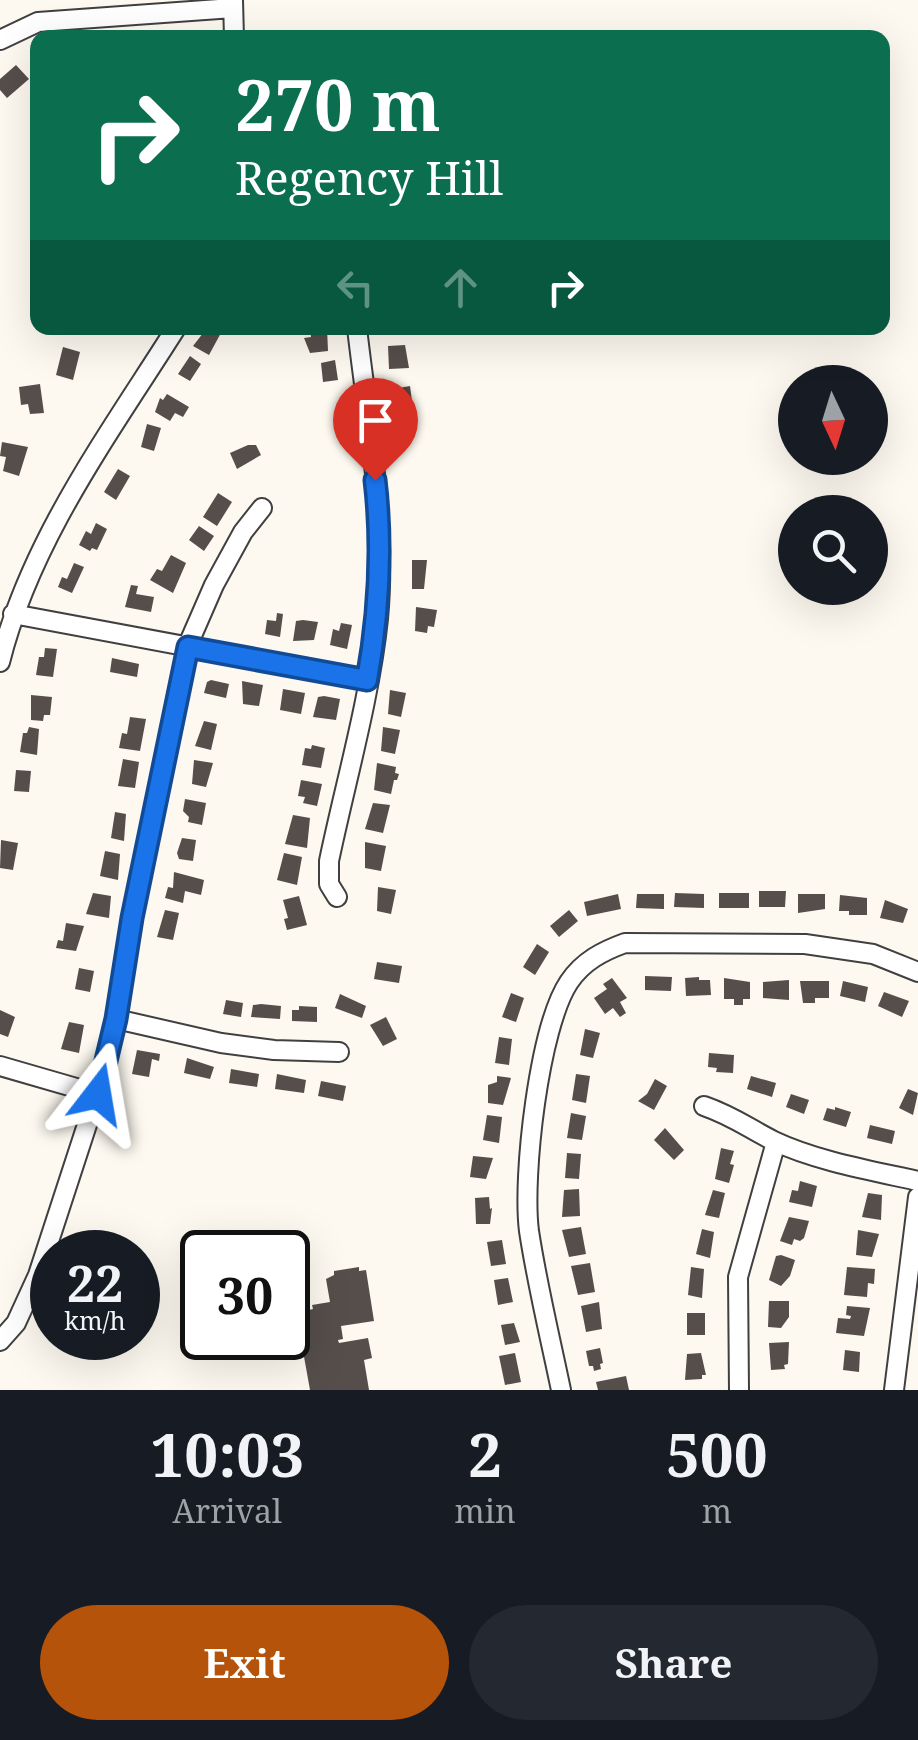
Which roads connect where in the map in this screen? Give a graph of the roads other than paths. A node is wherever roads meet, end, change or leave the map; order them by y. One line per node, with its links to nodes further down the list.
1 (233, 4): 2 (street); 3 (street)
2 (234, 30)
3 (0, 40)
4 (172, 335): 7 (street)
5 (358, 335): 10 (street)
6 (262, 508): 8 (street)
7 (12, 614): 8 (street); 9 (street)
8 (188, 647): 10 (street); 13 (street)
9 (0, 662)
10 (367, 680): 11 (street)
11 (337, 897)
12 (918, 972): 22 (street)
13 (116, 1019): 14 (street); 16 (street)
14 (339, 1052)
15 (0, 1066): 16 (street)
16 (98, 1094): 21 (street)
17 (704, 1106): 18 (street)
18 (776, 1142): 19 (street); 23 (street)
19 (918, 1181)
20 (918, 1197): 24 (street)
21 (0, 1341)
22 (561, 1390)
23 (739, 1390)
24 (894, 1390)

